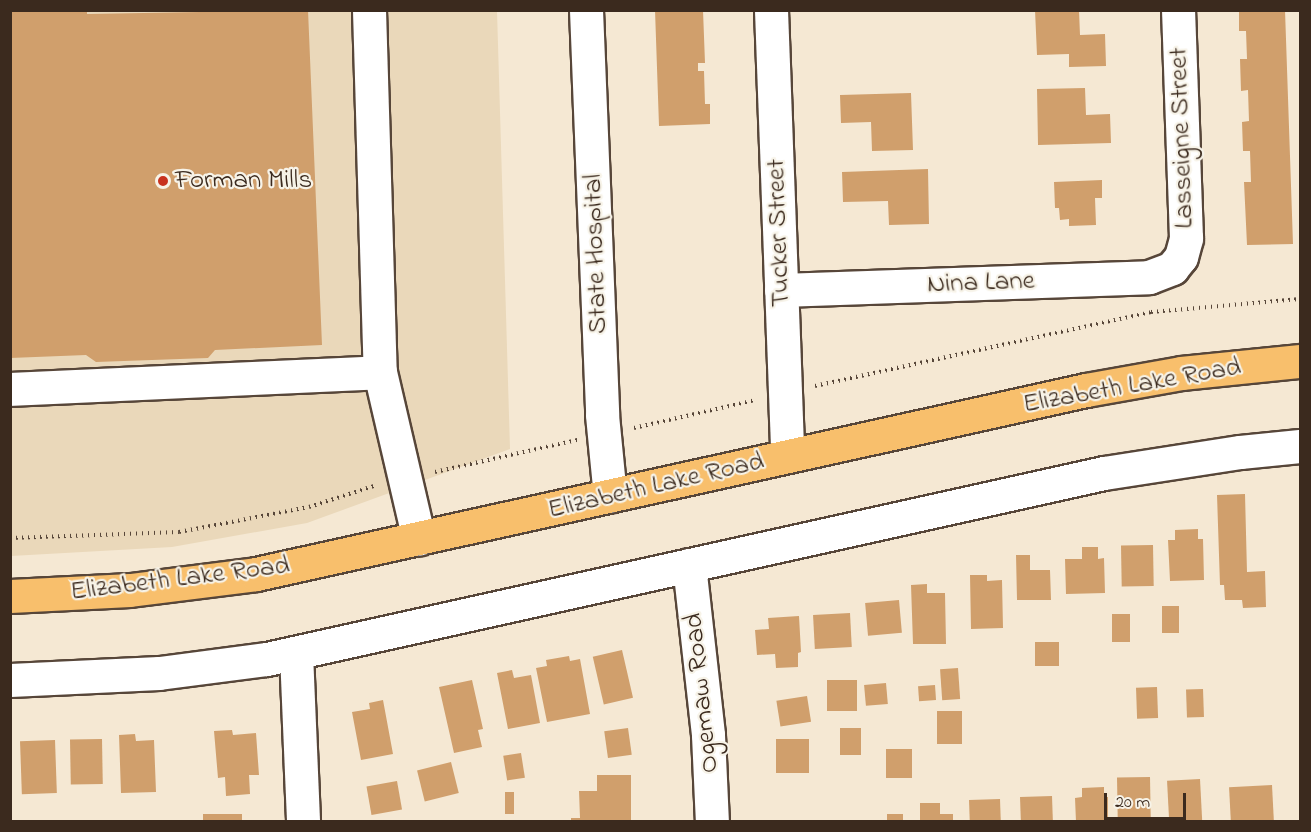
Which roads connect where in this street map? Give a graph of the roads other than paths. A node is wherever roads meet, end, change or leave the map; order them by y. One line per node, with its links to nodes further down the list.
1 (369, 10): 8 (street)
2 (586, 10): 12 (street, State Hospital)
3 (771, 10): 6 (street, Tucker Street)
4 (1178, 10): 5 (street, Lasseigne Street)
5 (1177, 263): 6 (street, Nina Lane)
6 (781, 290): 11 (street, Tucker Street)
7 (1300, 361): 11 (main road, Elizabeth Lake Road)
8 (380, 372): 9 (street); 13 (street)
9 (10, 389)
10 (1300, 446): 14 (street)
11 (787, 456): 12 (main road, Elizabeth Lake Road)
12 (610, 496): 13 (main road, Elizabeth Lake Road)
13 (419, 539): 15 (main road, Elizabeth Lake Road)
14 (689, 565): 16 (street); 19 (street, Ogemaw Road)
15 (10, 596)
16 (296, 653): 17 (street); 18 (street)
17 (10, 680)
18 (303, 822)
19 (712, 822)

